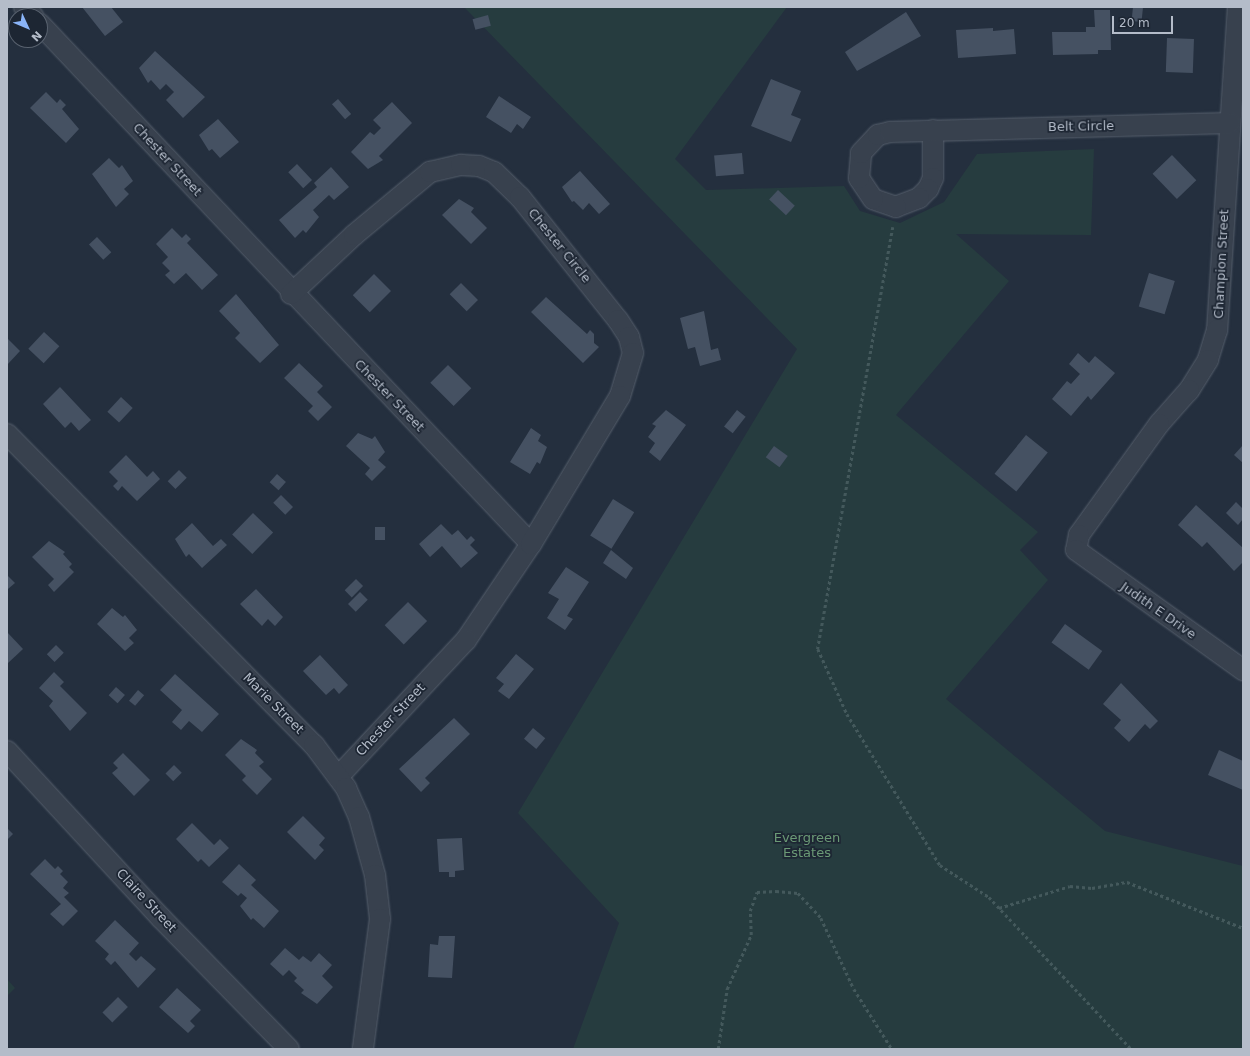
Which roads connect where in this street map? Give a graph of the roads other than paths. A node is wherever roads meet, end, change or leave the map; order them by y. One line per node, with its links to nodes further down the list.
1 (1238, 7): 3 (street, Champion Street)
2 (48, 33): 5 (street, Chester Street)
3 (1230, 123): 4 (street, Belt Circle); 8 (street, Champion Street)
4 (933, 130): 4 (street, Belt Circle)
5 (291, 294): 7 (street, Chester Street); 7 (street, Chester Circle)
6 (7, 434): 11 (street, Marie Street)
7 (531, 544): 11 (street, Chester Street)
8 (1076, 550): 9 (street, Judith E Drive)
9 (1243, 670)
10 (7, 751): 12 (street, Claire Street)
11 (338, 777): 13 (street, Marie Street)
12 (289, 1049)
13 (364, 1049)

